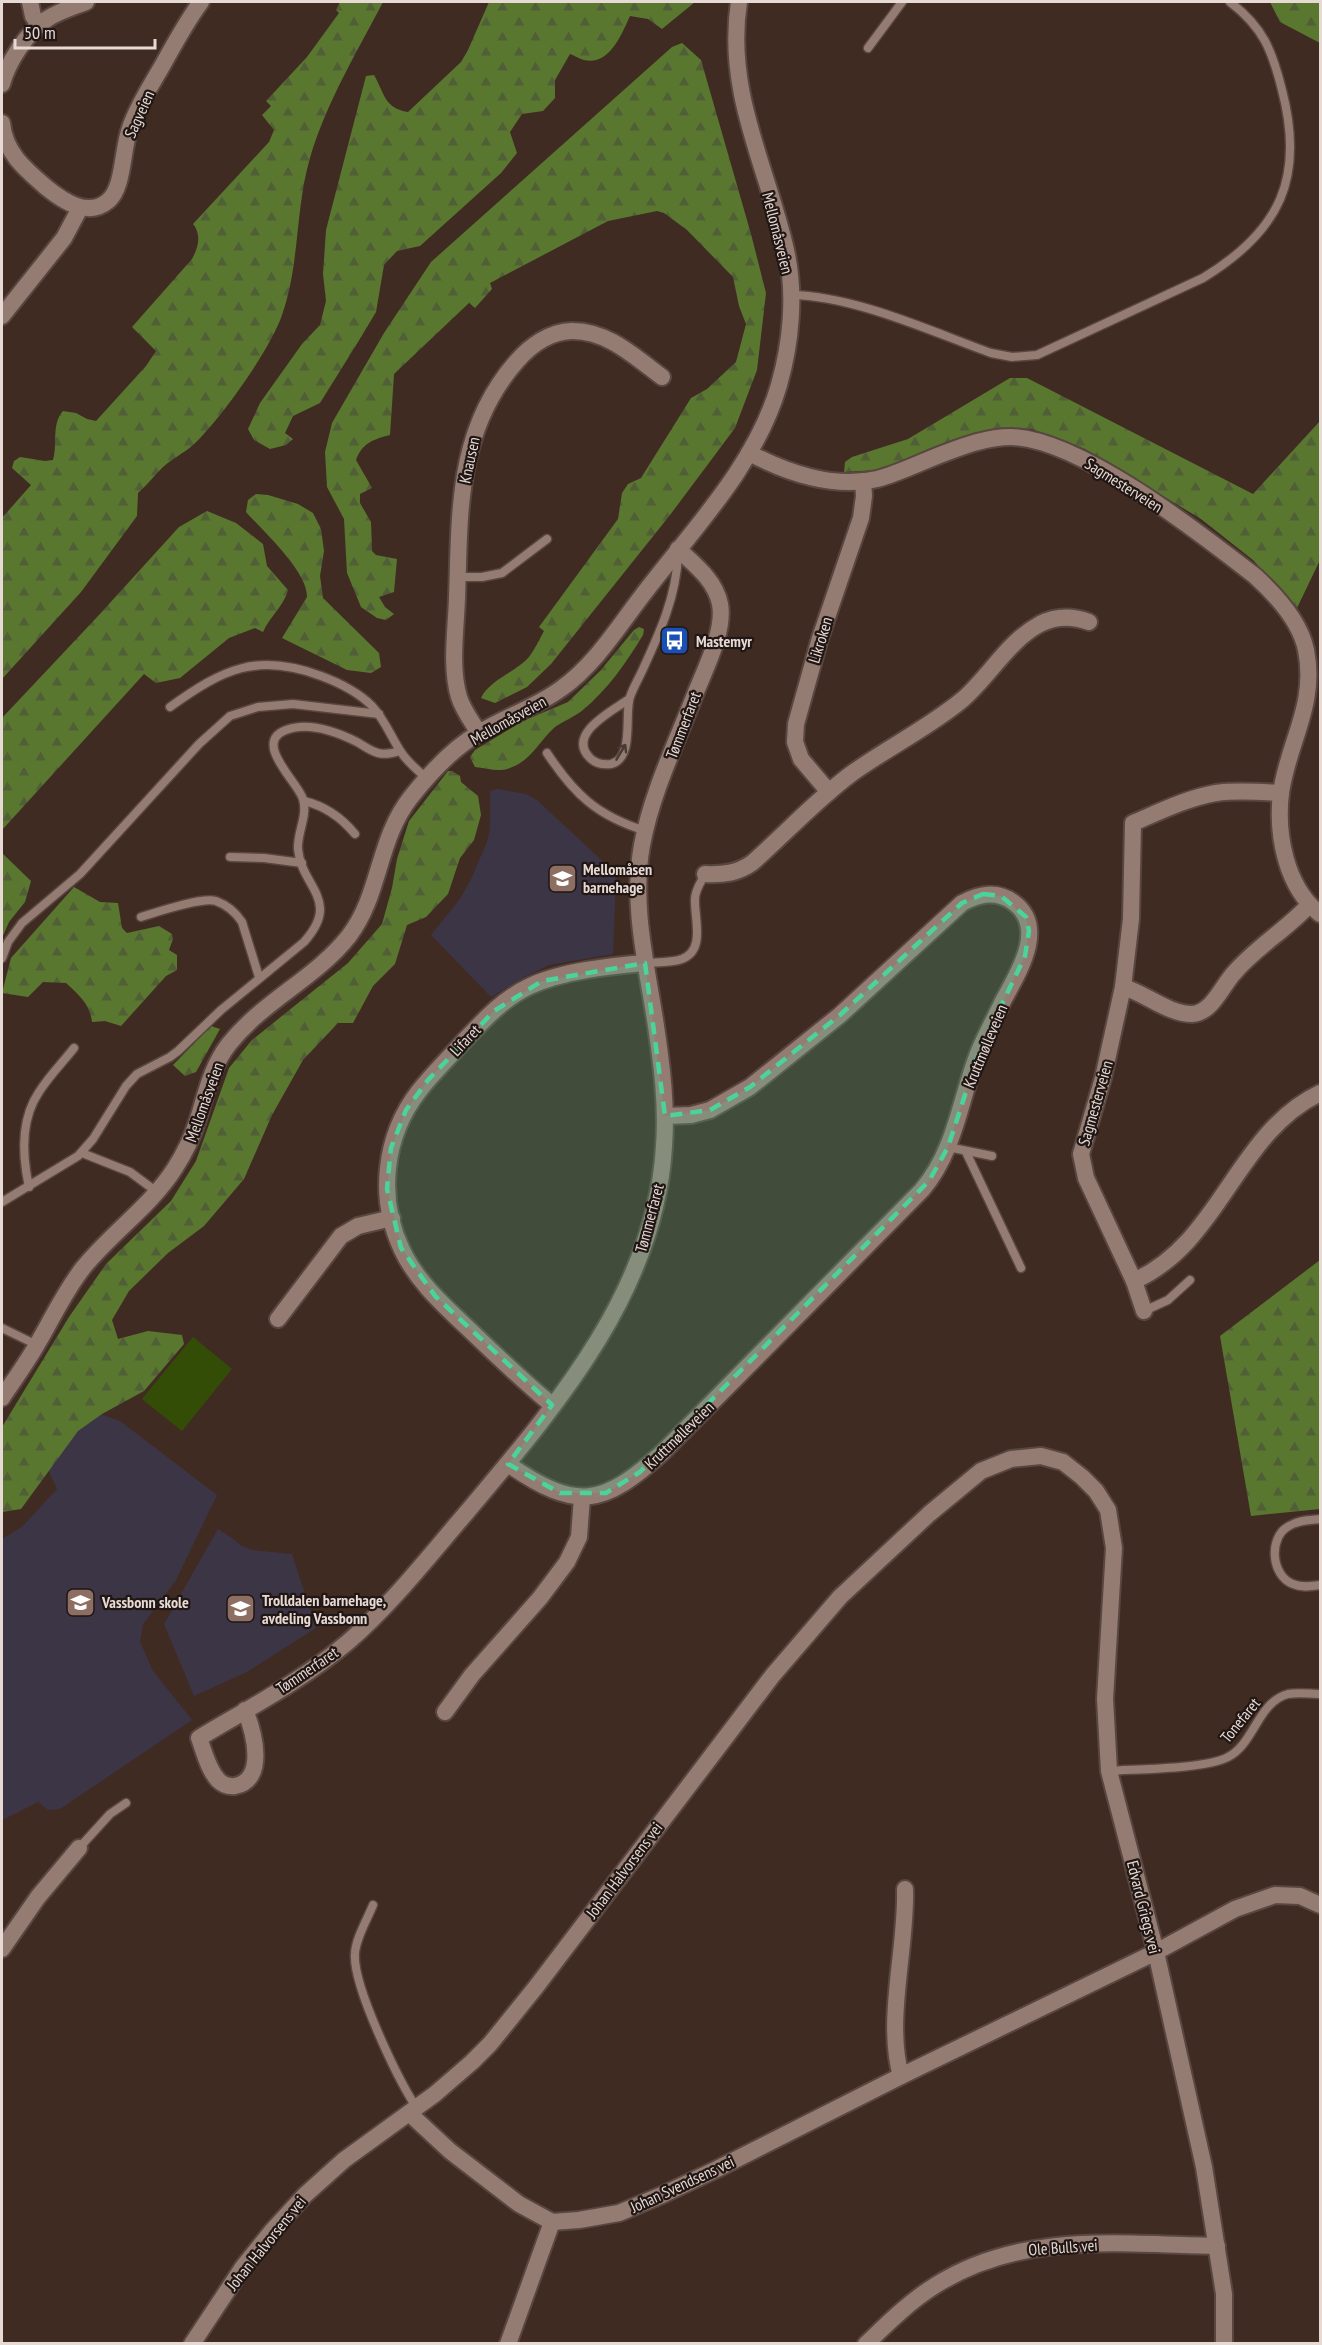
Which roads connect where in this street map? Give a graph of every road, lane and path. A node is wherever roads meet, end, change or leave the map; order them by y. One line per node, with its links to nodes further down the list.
1 (30, 2): 7 (street)
2 (86, 2): 7 (street)
3 (739, 2): 12 (street, Mellomåsveien)
4 (902, 2): 8 (lane)
5 (1230, 2): 12 (lane)
6 (198, 3): 11 (street, Sagveien)
7 (39, 25): 9 (street)
8 (868, 48)
9 (2, 83)
10 (2, 123): 11 (street)
11 (80, 208): 13 (street)
12 (791, 295): 15 (street, Mellomåsveien)
13 (2, 316)
14 (662, 377): 19 (street, Knausen)
15 (749, 453): 16 (street, Sagmesterveien); 18 (street, Mellomåsveien)
16 (863, 481): 28 (street, Likroken); 29 (street, Sagmesterveien)
17 (547, 539): 19 (lane)
18 (678, 549): 21 (lane); 24 (street, Mellomåsveien); 31 (street, Tømmerfaret)
19 (458, 577): 24 (street, Knausen)
20 (1089, 622): 28 (street)
21 (629, 699): 21 (lane, one-way to 21)
22 (170, 707): 23 (lane)
23 (379, 714): 25 (lane); 38 (lane)
24 (479, 733): 27 (street, Mellomåsveien)
25 (400, 751): 27 (lane); 30 (lane)
26 (547, 753): 31 (lane)
27 (427, 778): 50 (street, Mellomåsveien)
28 (829, 792): 35 (street)
29 (1281, 794): 36 (street, Sagmesterveien); 41 (street, Sagmesterveien)
30 (304, 801): 32 (lane); 34 (lane)
31 (646, 831): 39 (street, Tømmerfaret)
32 (355, 834)
33 (230, 857): 34 (lane)
34 (302, 863): 40 (lane)
35 (705, 874): 39 (lane)
36 (1315, 909): 41 (street, Sagmesterveien)
37 (141, 917): 40 (lane)
38 (2, 958)
39 (645, 963): 44 (street, Tømmerfaret); 52 (street, Lifaret)
40 (259, 977): 47 (lane)
41 (1123, 987): 55 (street, Sagmesterveien)
42 (74, 1048): 49 (lane)
43 (1320, 1093): 55 (street)
44 (665, 1116): 45 (street, Kruttmølleveien); 61 (street, Tømmerfaret)
45 (948, 1148): 46 (lane); 64 (street, Kruttmølleveien)
46 (966, 1152): 48 (lane); 53 (lane)
47 (82, 1153): 49 (lane); 50 (lane)
48 (992, 1156)
49 (29, 1187): 51 (lane)
50 (157, 1192): 59 (street, Mellomåsveien)
51 (2, 1202)
52 (392, 1218): 57 (street); 61 (street, Lifaret)
53 (1021, 1268)
54 (1190, 1280): 56 (lane)
55 (1134, 1281): 56 (street, Sagmesterveien)
56 (1144, 1311)
57 (278, 1319)
58 (2, 1328): 59 (lane)
59 (37, 1345): 60 (street, Mellomåsveien)
60 (2, 1398)
61 (552, 1406): 62 (street, Tømmerfaret)
62 (508, 1464): 64 (street, Kruttmølleveien); 68 (street, Tømmerfaret)
63 (1082, 1477): 70 (street, Edvard Griegs vei); 79 (street, Johan Halvorsens vei)
64 (582, 1497): 69 (street)
65 (1320, 1519): 66 (lane)
66 (1320, 1585)
67 (1320, 1694): 70 (lane, Tonefaret)
68 (245, 1710): 68 (street, Tømmerfaret)
69 (445, 1713)
70 (1109, 1771): 77 (street, Edvard Griegs vei)
71 (126, 1803): 72 (lane)
72 (79, 1848): 76 (street)
73 (905, 1889): 78 (street)
74 (373, 1905): 79 (lane)
75 (1320, 1905): 77 (street, Johan Svendsens vei)
76 (2, 1949)
77 (1156, 1952): 78 (street, Johan Svendsens vei); 81 (street, Edvard Griegs vei)
78 (901, 2076): 80 (street, Johan Svendsens vei)
79 (413, 2110): 80 (street); 82 (street, Johan Halvorsens vei)
80 (552, 2222): 83 (street)
81 (1217, 2246): 84 (street, Ole Bulls vei); 85 (street, Edvard Griegs vei)
82 (192, 2343)
83 (508, 2343)
84 (866, 2343)
85 (1224, 2343)

